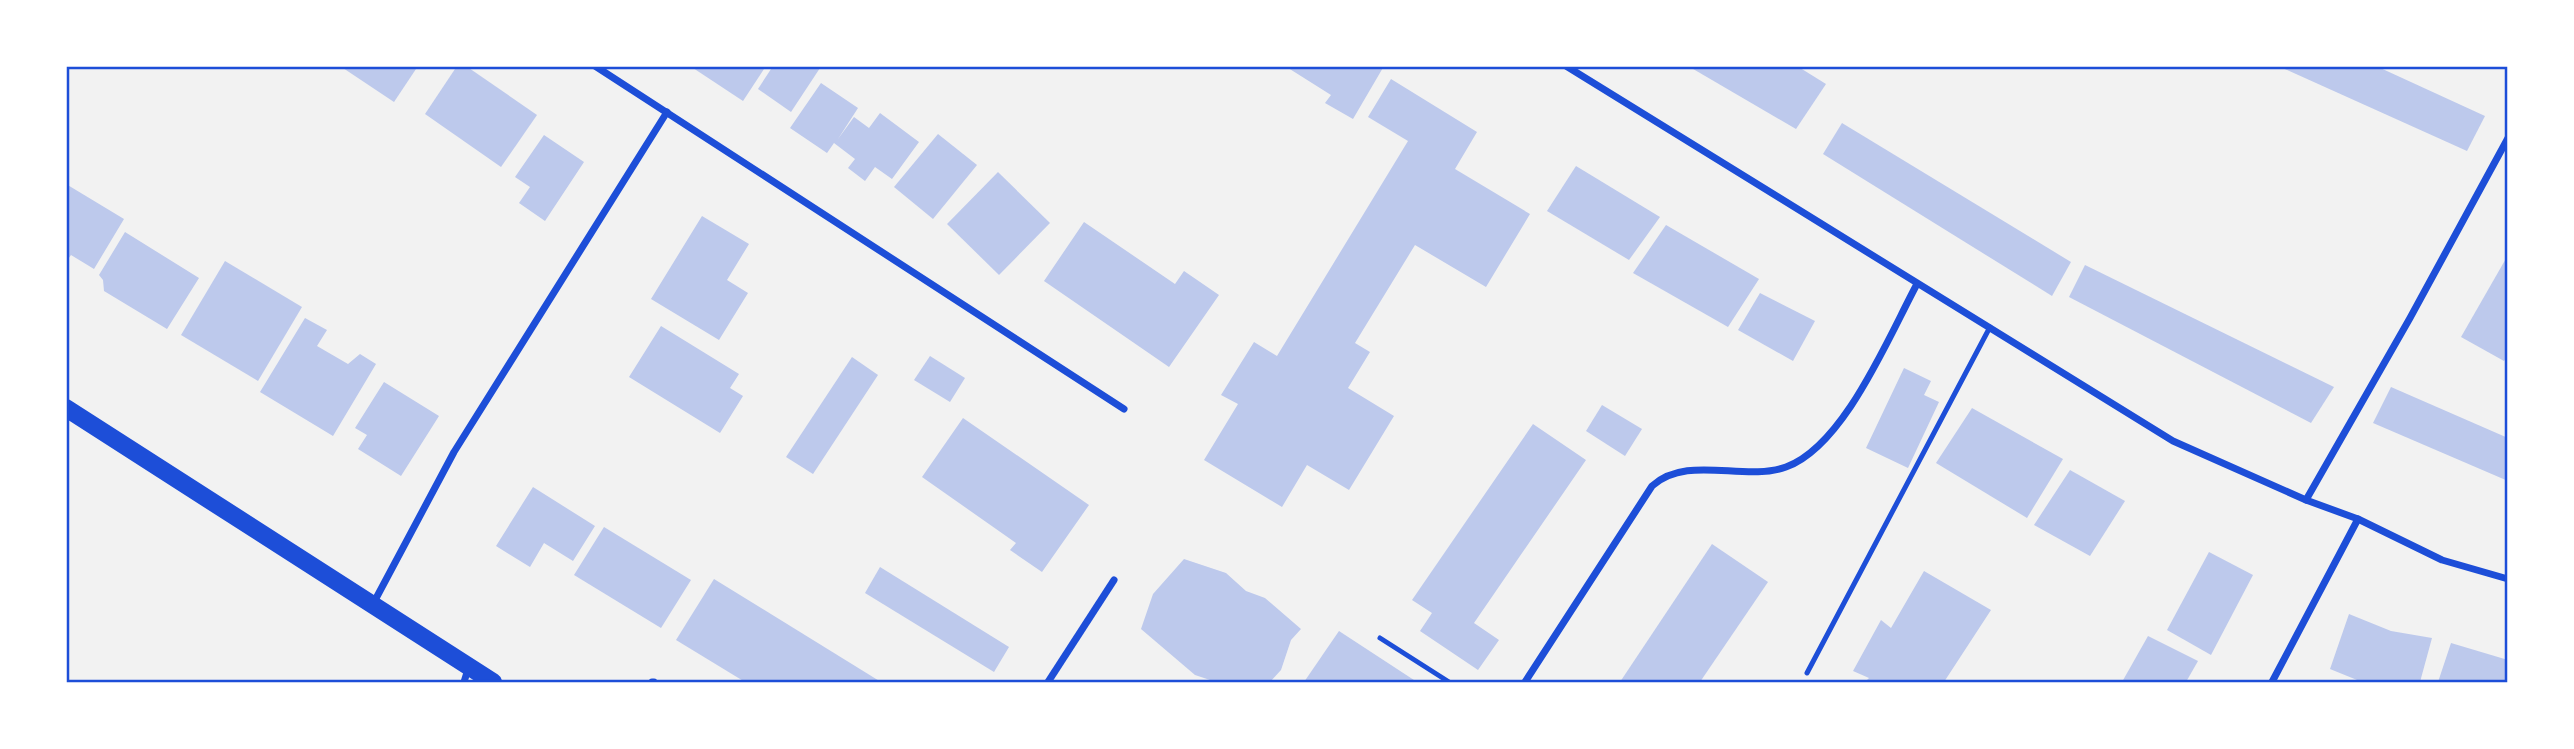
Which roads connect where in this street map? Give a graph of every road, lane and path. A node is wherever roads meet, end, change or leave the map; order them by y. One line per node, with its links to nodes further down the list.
1 (595, 66): 3 (street)
2 (1566, 66): 5 (street)
3 (667, 112): 8 (street); 13 (street)
4 (2508, 138): 9 (street)
5 (1917, 285): 6 (street); 20 (street)
6 (1990, 327): 9 (street); 15 (lane)
7 (66, 408): 13 (main road)
8 (1124, 409)
9 (2306, 500): 10 (street)
10 (2358, 519): 11 (street); 21 (street)
11 (2508, 579)
12 (1114, 580): 18 (street)
13 (372, 604): 16 (main road)
14 (1380, 638): 19 (lane)
15 (1807, 673)
16 (467, 674): 17 (main road)
17 (493, 682)
18 (1048, 682)
19 (1449, 682)
20 (1525, 682)
21 (2272, 682)

